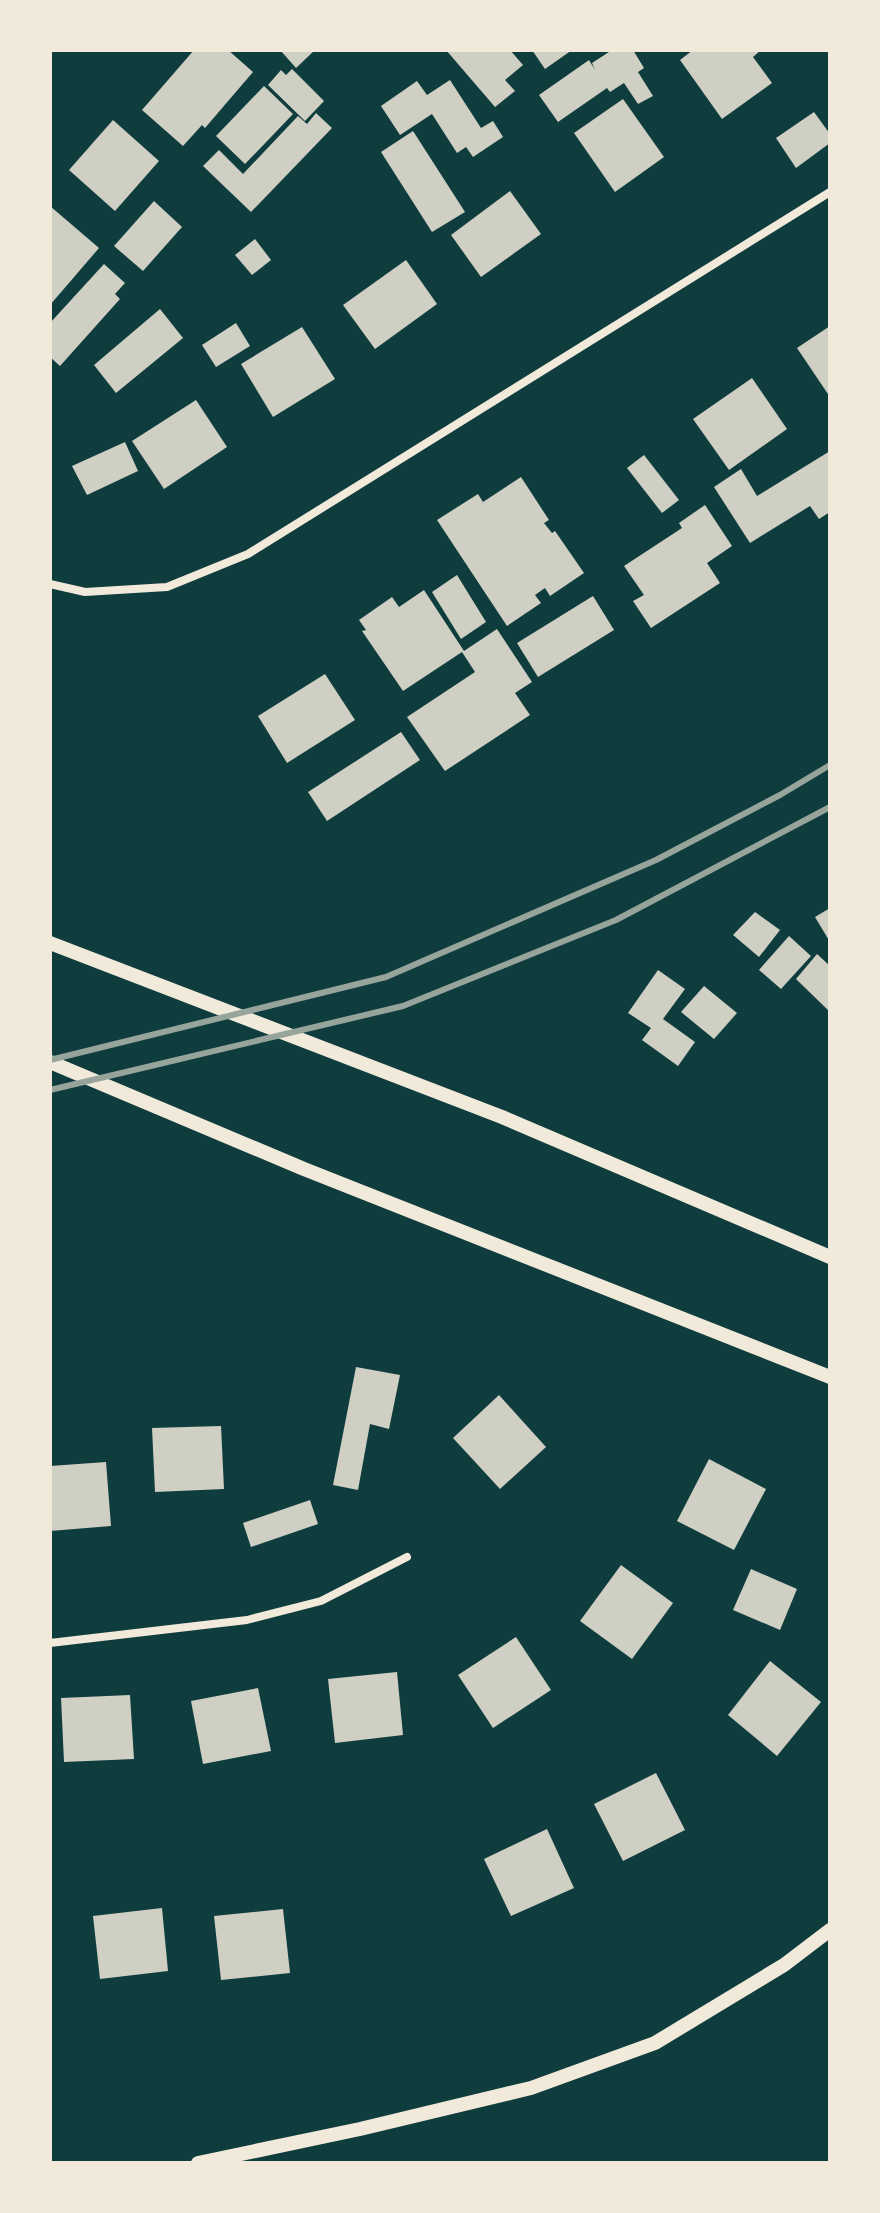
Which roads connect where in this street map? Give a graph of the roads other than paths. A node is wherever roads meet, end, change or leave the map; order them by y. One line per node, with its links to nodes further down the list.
1 (830, 192): 2 (street)
2 (50, 584)
3 (50, 943): 5 (street)
4 (50, 1062): 6 (street)
5 (830, 1257)
6 (830, 1377)
7 (407, 1557): 8 (street)
8 (50, 1643)
9 (830, 1930): 10 (street)
10 (198, 2163)

